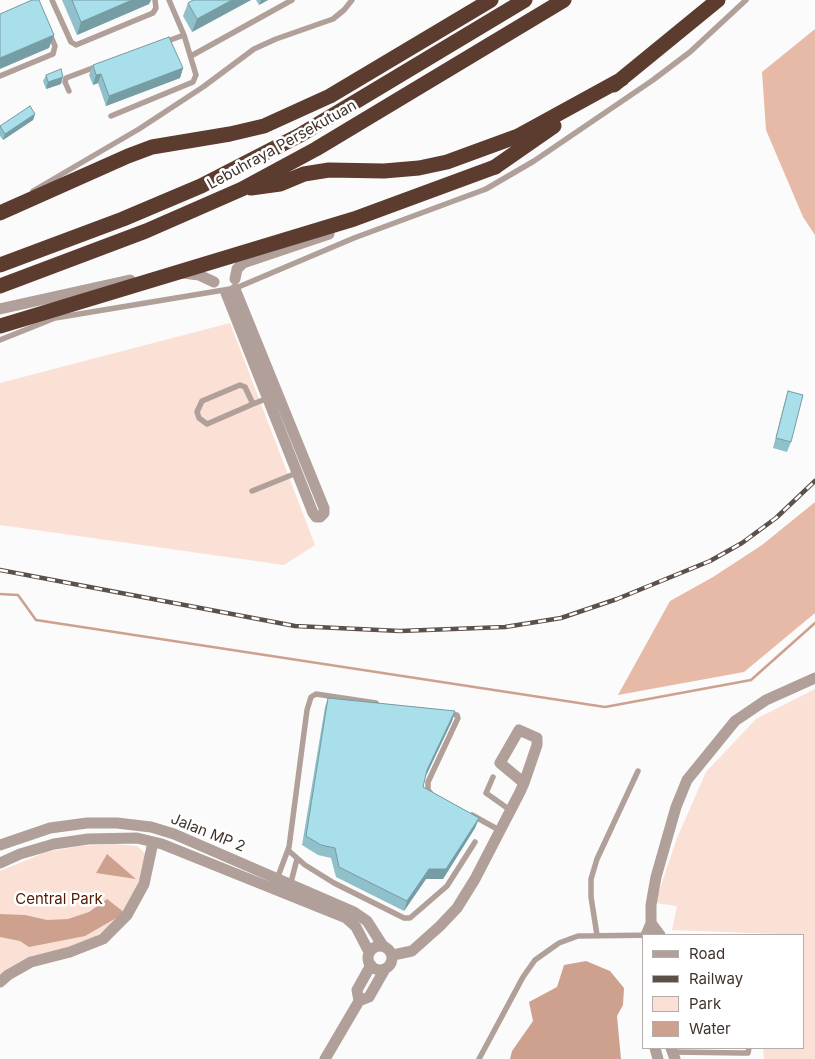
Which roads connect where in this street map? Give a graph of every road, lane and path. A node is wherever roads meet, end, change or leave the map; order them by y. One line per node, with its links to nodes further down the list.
1 (52, 0): 2 (lane)
2 (155, 0)
3 (169, 0): 12 (lane)
4 (292, 0): 14 (lane)
5 (352, 0): 22 (lane)
6 (491, 0): 23 (highway)
7 (525, 0): 24 (highway, Lebuhraya Persekutuan)
8 (564, 0): 21 (highway, Lebuhraya Persekutuan)
9 (718, 0): 17 (highway)
10 (746, 0): 29 (lane)
11 (47, 29): 16 (lane)
12 (184, 35): 13 (lane); 14 (lane)
13 (156, 45)
14 (191, 56): 19 (lane)
15 (109, 62): 18 (lane)
16 (0, 76)
17 (622, 79): 20 (highway); 21 (highway)
18 (69, 91)
19 (111, 116)
20 (522, 148): 28 (highway, bridge); 30 (street)
21 (242, 189): 26 (highway, Lebuhraya Persekutuan)
22 (0, 209)
23 (0, 213)
24 (0, 265)
25 (214, 282): 27 (street)
26 (0, 286)
27 (0, 309)
28 (0, 326)
29 (0, 340)
30 (272, 396): 31 (lane); 32 (street)
31 (253, 404): 31 (lane)
32 (302, 470): 33 (lane)
33 (252, 491)
34 (815, 678): 52 (street)
35 (382, 704): 47 (lane)
36 (438, 712): 40 (lane)
37 (638, 771): 55 (lane)
38 (494, 777): 42 (lane)
39 (524, 783): 42 (street)
40 (441, 800)
41 (463, 810): 43 (lane)
42 (510, 810): 43 (street)
43 (499, 830): 59 (street)
44 (475, 842): 48 (lane)
45 (158, 843): 49 (street, Jalan MP 2); 50 (street, Jalan MP 2); 62 (street)
46 (0, 845): 50 (street, Jalan MP 2)
47 (288, 851): 48 (lane); 50 (lane)
48 (297, 859): 51 (lane)
49 (0, 863)
50 (276, 883): 51 (street, Jalan MP 2)
51 (290, 889): 57 (street, Jalan MP 2); 58 (street, Jalan MP 2)
52 (652, 923): 53 (street); 54 (street)
53 (646, 934)
54 (659, 934)
55 (597, 935): 56 (lane); 69 (lane)
56 (642, 935)
57 (383, 946): 58 (street); 59 (street)
58 (370, 952): 60 (street)
59 (392, 955): 61 (street)
60 (371, 965): 61 (street); 63 (street)
61 (385, 969): 63 (street)
62 (0, 982)
63 (359, 1001): 68 (street)
64 (750, 1049): 66 (lane)
65 (698, 1050): 66 (lane); 67 (lane)
66 (705, 1050)
67 (673, 1053)
68 (325, 1059)
69 (479, 1059)

